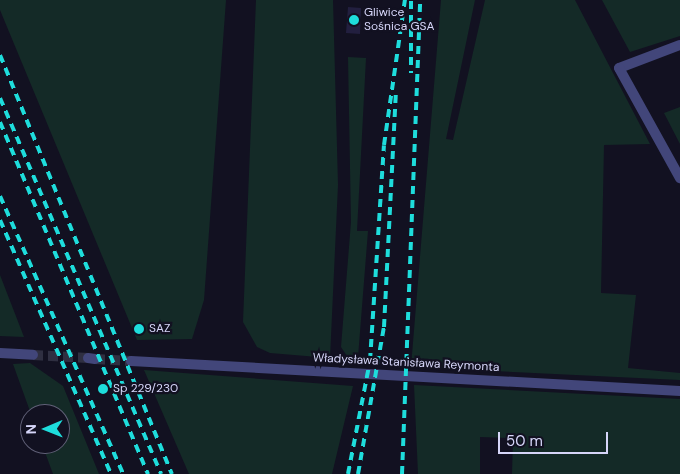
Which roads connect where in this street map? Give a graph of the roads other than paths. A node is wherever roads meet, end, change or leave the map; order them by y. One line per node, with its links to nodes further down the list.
1 (680, 45): 2 (street)
2 (680, 178)
3 (0, 353): 4 (street)
4 (33, 355)
5 (131, 361): 6 (street, Władysława Stanisława Reymonta)
6 (680, 391)

